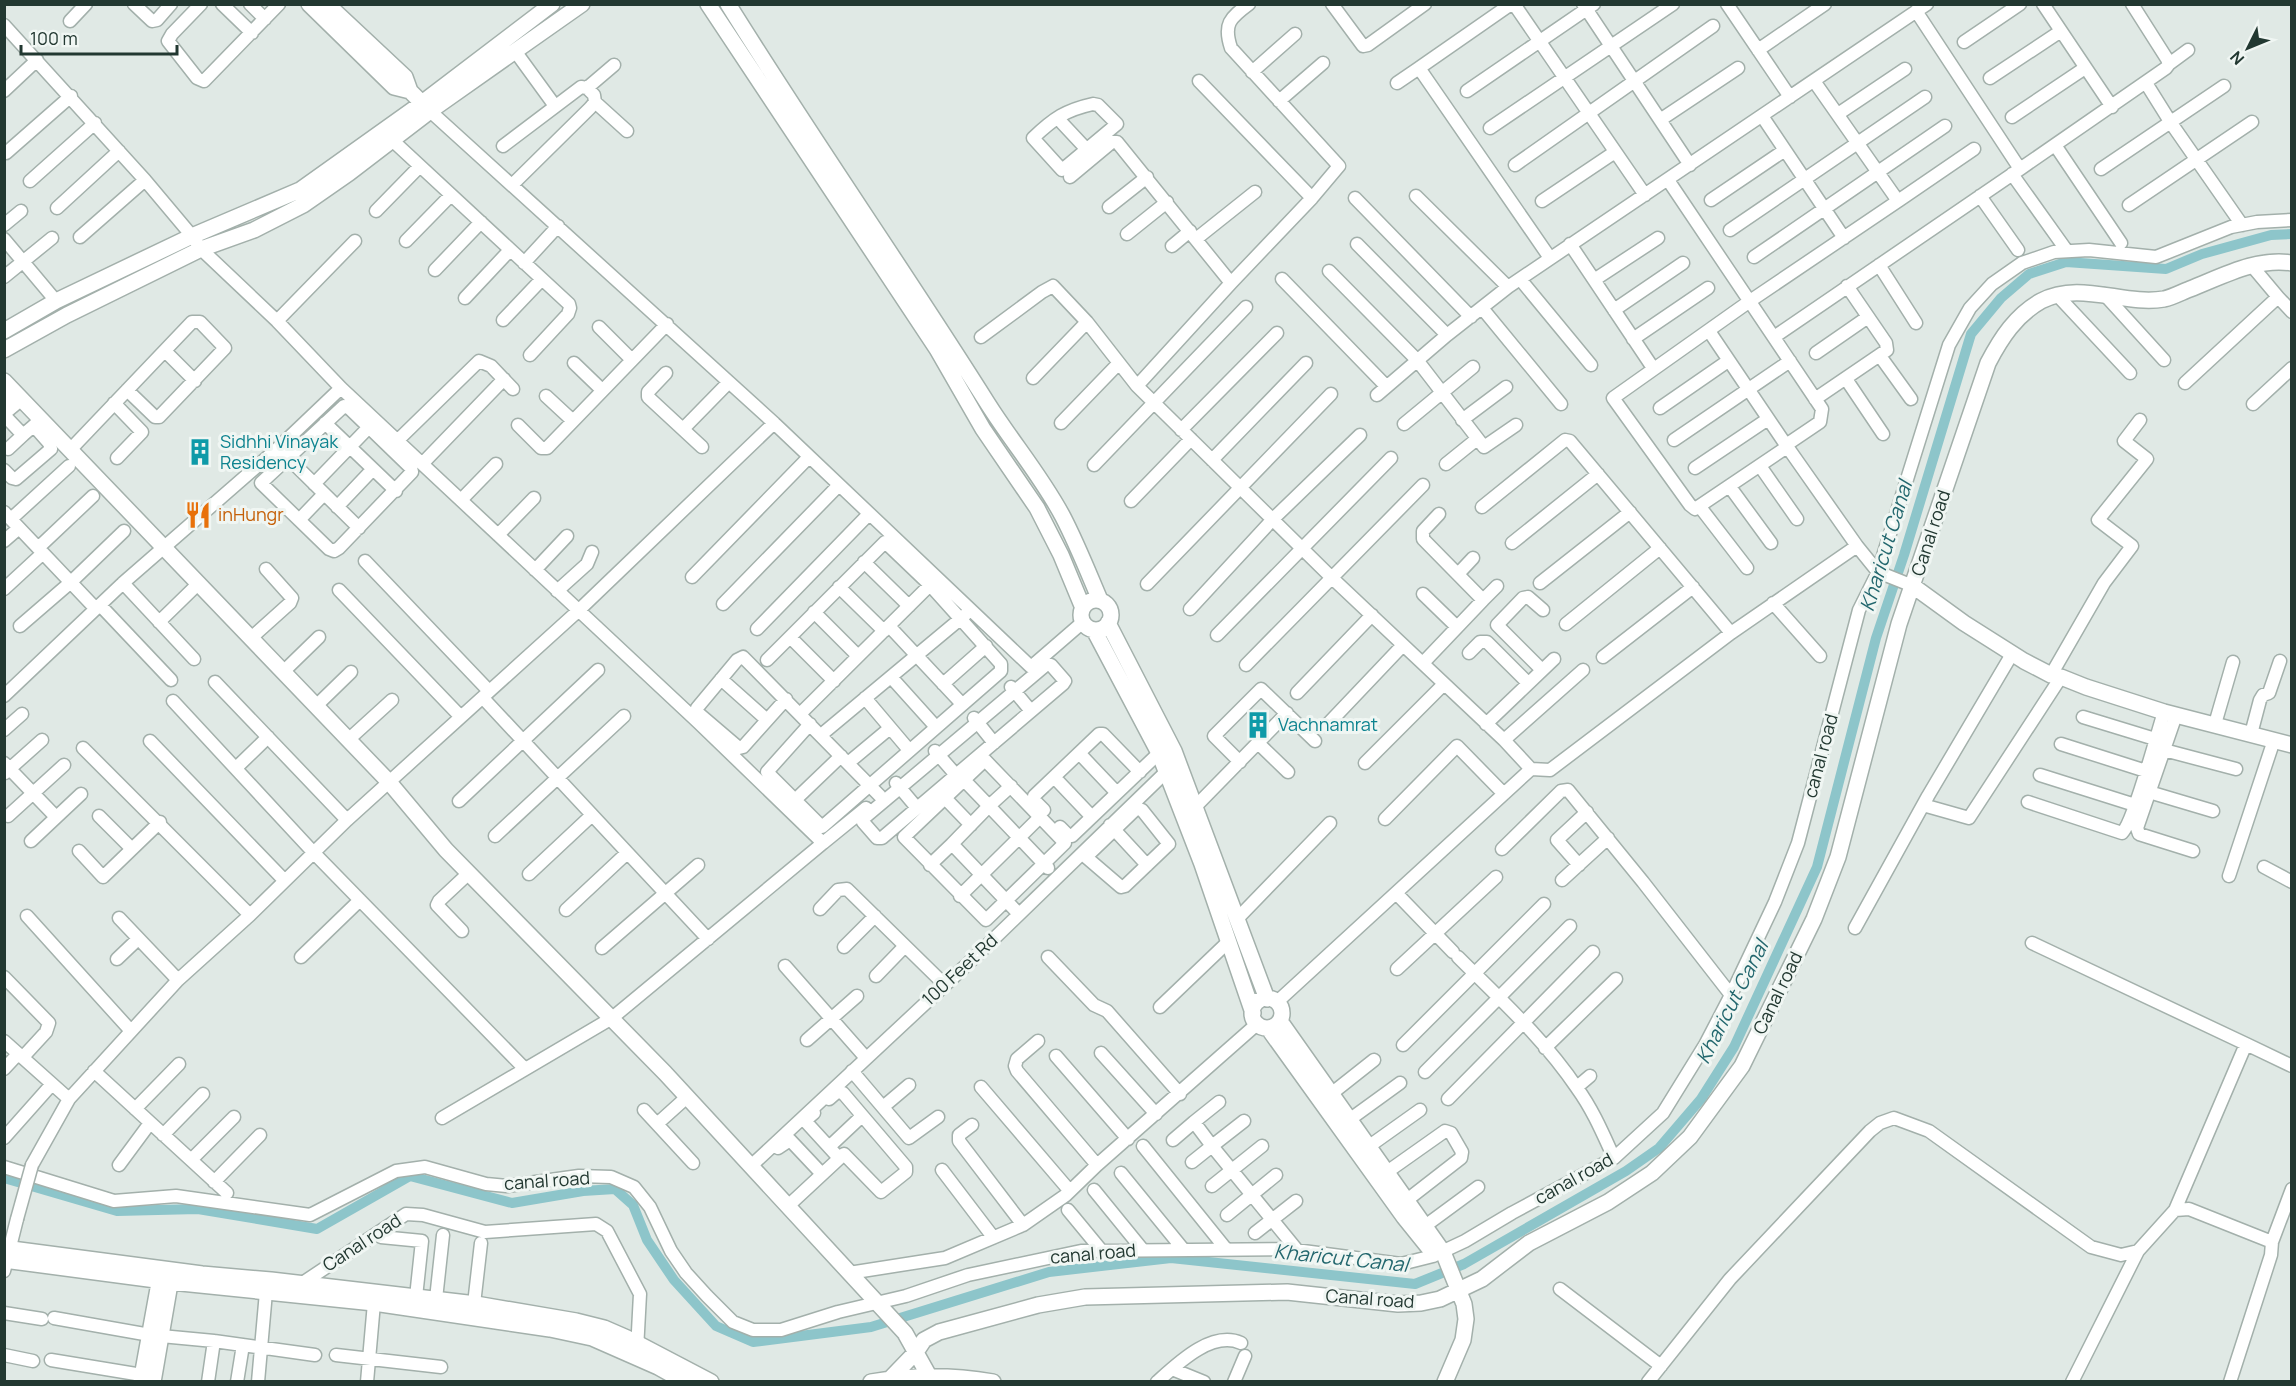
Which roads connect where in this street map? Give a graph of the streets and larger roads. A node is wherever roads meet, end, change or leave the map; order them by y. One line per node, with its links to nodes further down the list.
1 (86, 4): 28 (street)
2 (134, 4): 3 (street)
3 (171, 4)
4 (201, 4): 32 (street)
5 (222, 4): 32 (street)
6 (250, 4): 27 (street)
7 (279, 4): 27 (street)
8 (309, 4): 59 (street)
9 (327, 4): 59 (street)
10 (552, 4): 67 (street)
11 (582, 4): 39 (street)
12 (708, 4): 345 (street)
13 (728, 4): 333 (street)
14 (1249, 4): 48 (street)
15 (1332, 4): 16 (street)
16 (1425, 4)
17 (1513, 4): 34 (street); 44 (street)
18 (1673, 4): 36 (street)
19 (1744, 4): 25 (street)
20 (1826, 4): 37 (street)
21 (2020, 4): 35 (street)
22 (2043, 4): 30 (street)
23 (2132, 4): 42 (street)
24 (1588, 6): 34 (street); 36 (street)
25 (1730, 8): 37 (street)
26 (1921, 8): 52 (street); 97 (street)
27 (265, 20): 32 (street)
28 (70, 21)
29 (1713, 26): 53 (street)
30 (2061, 31): 46 (street); 50 (street)
31 (7, 33): 40 (street)
32 (252, 33)
33 (1294, 34): 48 (street)
34 (1541, 42): 49 (street); 60 (street)
35 (1964, 42)
36 (1612, 47): 49 (street); 53 (street)
37 (1758, 50): 62 (street)
38 (2188, 50): 42 (street)
39 (515, 51): 66 (street); 67 (street)
40 (37, 60): 58 (street); 61 (street)
41 (1323, 63): 64 (street)
42 (2169, 64): 55 (street)
43 (615, 65): 57 (street)
44 (1419, 68): 54 (street); 146 (street)
45 (1738, 68): 73 (street)
46 (2085, 68): 68 (street); 72 (street)
47 (1905, 69): 70 (street)
48 (1252, 72): 64 (street)
49 (1567, 78): 69 (street); 79 (street)
50 (1990, 78)
51 (1199, 81): 110 (street)
52 (1814, 81): 62 (street); 70 (street)
53 (1635, 82): 69 (street); 73 (street)
54 (1397, 83)
55 (2146, 83): 68 (street); 77 (street)
56 (2224, 86): 77 (street)
57 (587, 88): 65 (street); 66 (street)
58 (4, 91)
59 (410, 91): 67 (street)
60 (1467, 91)
61 (71, 96): 75 (street); 89 (street)
62 (1790, 97): 71 (street)
63 (1925, 97): 82 (street)
64 (1279, 101): 110 (street)
65 (595, 102): 80 (street); 104 (street)
66 (555, 106): 84 (street)
67 (426, 107): 81 (street); 104 (street); 137 (street)
68 (2112, 107): 83 (street)
69 (1590, 114): 88 (street); 92 (street)
70 (1838, 114): 82 (street)
71 (1762, 116): 86 (street); 93 (street)
72 (2013, 117)
73 (1659, 120): 93 (street)
74 (2252, 122): 91 (street)
75 (95, 123): 87 (street); 103 (street)
76 (1062, 123): 90 (street)
77 (2171, 123): 91 (street); 95 (street)
78 (1945, 126): 96 (street)
79 (1490, 128)
80 (627, 131)
81 (393, 140): 94 (street); 137 (street)
82 (1858, 143): 96 (street); 102 (street)
83 (2055, 145): 97 (street); 138 (street)
84 (503, 147)
85 (1974, 149): 114 (street)
86 (1785, 150): 102 (street); 112 (street)
87 (119, 151): 100 (street); 118 (street)
88 (1615, 152): 107 (street); 113 (street)
89 (6, 153)
90 (1090, 153): 90 (street); 98 (street); 99 (street)
91 (2197, 160): 116 (street); 125 (street)
92 (1515, 165)
93 (1690, 165): 101 (street)
94 (420, 166): 106 (street); 121 (street)
95 (2101, 169)
96 (1878, 171): 114 (street); 119 (street)
97 (2016, 172): 109 (street); 144 (street)
98 (1070, 177)
99 (1147, 177): 115 (street); 117 (street)
100 (146, 180): 130 (street); 137 (street)
101 (1668, 180): 107 (street); 169 (street)
102 (1805, 180): 119 (street); 127 (street)
103 (30, 181)
104 (512, 184): 126 (street)
105 (1255, 192): 129 (street)
106 (451, 195): 123 (street); 135 (street)
107 (1645, 195): 140 (street)
108 (1416, 196): 162 (street)
109 (1980, 196): 143 (street); 151 (street)
110 (1312, 198): 160 (street)
111 (1356, 198): 174 (street)
112 (1711, 200)
113 (1542, 201)
114 (1898, 201): 133 (street)
115 (1167, 202): 128 (street); 129 (street)
116 (2129, 205)
117 (1109, 207)
118 (57, 208)
119 (1824, 208): 133 (street); 145 (street)
120 (21, 210): 124 (street)
121 (376, 211)
122 (2292, 220): 125 (street, canal road)
123 (481, 222): 142 (street); 153 (street)
124 (4, 225)
125 (2242, 225): 144 (street, canal road)
126 (558, 226): 148 (street); 180 (street)
127 (1730, 230)
128 (1127, 234)
129 (1193, 235): 141 (street); 160 (street)
130 (80, 237)
131 (52, 238): 147 (street)
132 (1658, 238): 159 (street)
133 (1844, 238): 169 (street)
134 (4, 239): 147 (street)
135 (406, 241)
136 (356, 242): 177 (street)
137 (196, 243): 168 (street); 177 (street); 189 (street)
138 (2121, 243)
139 (1357, 244): 185 (street)
140 (1570, 244): 146 (street); 159 (street)
141 (1172, 246)
142 (510, 250): 148 (street); 167 (street)
143 (2018, 250)
144 (2067, 251): 316 (street, canal road)
145 (1754, 257)
146 (1550, 258): 158 (street)
147 (23, 261): 155 (street); 168 (street)
148 (524, 262): 156 (street)
149 (2292, 263): 152 (street, Canal road)
150 (1683, 264): 172 (street)
151 (1879, 265): 161 (street); 179 (street)
152 (2252, 266): 164 (street, Canal road); 166 (street)
153 (435, 270)
154 (1329, 271): 195 (street)
155 (4, 277)
156 (542, 279): 176 (street); 192 (street)
157 (1282, 279): 195 (street)
158 (1520, 279): 162 (street); 202 (street)
159 (1594, 280): 172 (street)
160 (1231, 282): 214 (street)
161 (1847, 286): 175 (street); 187 (street)
162 (1508, 287): 171 (street)
163 (1708, 288): 188 (street)
164 (2104, 294): 165 (street, Canal road); 196 (street)
165 (2057, 295): 207 (street); 325 (street, Canal road)
166 (2278, 297): 173 (street); 213 (street)
167 (465, 298)
168 (56, 301): 182 (street)
169 (1750, 301): 183 (street); 187 (street)
170 (1246, 307): 228 (street)
171 (1482, 308): 174 (street); 229 (street)
172 (1614, 310): 188 (street)
173 (2292, 312)
174 (1471, 317): 185 (street)
175 (1868, 317): 191 (street); 193 (street)
176 (503, 320)
177 (277, 321): 216 (street)
178 (1087, 322): 186 (street); 201 (street); 208 (street)
179 (1916, 323)
180 (667, 324): 194 (street); 212 (street)
181 (599, 327): 194 (street)
182 (4, 331)
183 (1709, 331): 197 (street); 204 (street)
184 (1277, 333): 246 (street)
185 (1447, 335): 195 (street)
186 (981, 337)
187 (1773, 337): 198 (street)
188 (1633, 339): 204 (street)
189 (4, 350)
190 (165, 351): 211 (street); 211 (street); 218 (street)
191 (1816, 354)
192 (530, 355)
193 (1880, 356): 209 (street); 225 (street)
194 (632, 360): 219 (street)
195 (1417, 360): 220 (street)
196 (2164, 360)
197 (1728, 361): 217 (street); 231 (street)
198 (1790, 361): 217 (street); 224 (street)
199 (574, 363): 219 (street)
200 (1306, 363): 264 (street)
201 (1118, 364): 214 (street); 240 (street)
202 (1592, 365)
203 (1473, 367): 220 (street)
204 (1653, 368): 288 (street)
205 (2292, 368): 230 (street)
206 (666, 373): 245 (street)
207 (2130, 373)
208 (1033, 378)
209 (1845, 379): 224 (street); 247 (street)
210 (4, 381): 226 (street)
211 (195, 381): 218 (street)
212 (729, 382): 239 (street); 245 (street)
213 (2185, 383)
214 (1137, 386): 228 (street)
215 (1506, 387): 234 (street)
216 (341, 388): 253 (street); 257 (street)
217 (1748, 389): 233 (street); 252 (street)
218 (127, 390): 227 (street)
219 (602, 390): 236 (street)
220 (1441, 393): 234 (street); 241 (street)
221 (4, 394): 226 (street)
222 (1331, 394): 279 (street)
223 (546, 396): 236 (street)
224 (1815, 399): 254 (street)
225 (1911, 399)
226 (18, 402): 232 (street); 237 (street)
227 (114, 403): 259 (street); 261 (street)
228 (1155, 403): 246 (street); 268 (street)
229 (1561, 404)
230 (2253, 404)
231 (1660, 408)
232 (4, 414): 248 (street)
233 (1768, 419): 254 (street); 271 (street)
234 (1462, 420): 251 (street)
235 (2140, 420): 379 (street)
236 (573, 421): 242 (street)
237 (38, 422): 248 (street); 259 (street); 272 (street)
238 (325, 423): 244 (street); 255 (street); 262 (street)
239 (774, 423): 260 (street); 341 (street)
240 (1061, 423)
241 (1404, 424)
242 (518, 425)
243 (1516, 425): 251 (street)
244 (369, 427): 255 (street); 280 (street)
245 (683, 429): 256 (street)
246 (1182, 430): 250 (street)
247 (1883, 434)
248 (23, 435): 258 (street)
249 (1360, 435): 292 (street)
250 (1191, 439): 264 (street); 285 (street)
251 (1477, 439): 267 (street)
252 (1674, 440)
253 (397, 441): 265 (street); 265 (street)
254 (1786, 446): 270 (street); 304 (street)
255 (350, 447): 273 (street); 275 (street)
256 (702, 447)
257 (278, 448): 262 (street); 303 (street)
258 (8, 449)
259 (70, 450): 303 (street)
260 (809, 457): 276 (street); 317 (street)
261 (117, 458)
262 (288, 458): 275 (street); 295 (street)
263 (1391, 458): 305 (street)
264 (1212, 460): 279 (street)
265 (422, 464): 284 (street)
266 (496, 464): 284 (street)
267 (1446, 464)
268 (1094, 465)
269 (69, 466): 294 (street)
270 (1760, 466): 278 (street); 293 (street)
271 (1695, 468)
272 (4, 470)
273 (373, 470): 280 (street); 286 (street)
274 (1598, 474): 287 (street); 289 (street); 301 (street)
275 (314, 484): 281 (street)
276 (839, 485): 290 (street); 336 (street)
277 (1423, 485): 318 (street)
278 (1730, 487): 288 (street); 302 (street)
279 (1240, 488): 292 (street); 324 (street)
280 (396, 490): 296 (street)
281 (324, 494): 286 (street); 295 (street)
282 (93, 496): 307 (street)
283 (534, 498): 298 (street)
284 (461, 500): 298 (street)
285 (1131, 501)
286 (337, 507): 296 (street)
287 (1482, 507)
288 (1700, 507): 312 (street)
289 (1630, 512): 306 (street); 322 (street)
290 (869, 514): 319 (street); 352 (street)
291 (1439, 514): 315 (street)
292 (1273, 519): 305 (street); 339 (street)
293 (1797, 519)
294 (12, 520): 300 (street); 307 (street)
295 (298, 520): 296 (street)
296 (359, 528)
297 (124, 531): 320 (street)
298 (498, 535): 314 (street)
299 (567, 536): 314 (street)
300 (4, 541)
301 (1512, 543)
302 (1771, 543)
303 (164, 546): 321 (street); 323 (street)
304 (1857, 546): 316 (street); 335 (street)
305 (1302, 548): 318 (street); 354 (street)
306 (1660, 548): 328 (street); 348 (street)
307 (40, 550): 320 (street); 329 (street)
308 (592, 552): 331 (street)
309 (1473, 558): 315 (street)
310 (365, 561): 390 (street)
311 (864, 562): 319 (street); 327 (street); 337 (street)
312 (1747, 568)
313 (266, 569): 357 (street)
314 (535, 570): 331 (street)
315 (1458, 574): 334 (street)
316 (1875, 576): 325 (street); 549 (street, canal road)
317 (692, 577)
318 (1331, 577): 344 (street); 372 (street)
319 (934, 581): 337 (street); 343 (street)
320 (71, 582): 338 (street); 349 (street)
321 (123, 583): 338 (street); 346 (street)
322 (1540, 583)
323 (199, 584): 346 (street); 357 (street)
324 (1147, 584)
325 (1909, 585): 361 (street); 667 (street, Canal road)
326 (1497, 586): 334 (street)
327 (839, 587): 342 (street); 351 (street)
328 (1693, 587): 353 (street); 365 (street)
329 (4, 589)
330 (339, 590): 403 (street)
331 (557, 591): 341 (street)
332 (1423, 594): 350 (street)
333 (1100, 600): 345 (street); 347 (street)
334 (1484, 600): 350 (street)
335 (1773, 603): 353 (street); 364 (street)
336 (723, 604)
337 (909, 606): 351 (street)
338 (98, 607): 382 (street); 391 (street)
339 (1190, 609)
340 (1543, 610): 375 (street)
341 (578, 611): 390 (street); 489 (street)
342 (814, 612): 356 (street); 363 (street)
343 (966, 614): 359 (street); 362 (street); 373 (street)
344 (1372, 615): 358 (street); 389 (street)
345 (1087, 620): 347 (street); 373 (street); 435 (street)
346 (159, 622): 367 (street)
347 (1108, 623): 469 (street)
348 (1566, 624)
349 (21, 626)
350 (1457, 627): 371 (street)
351 (886, 628): 362 (street); 363 (street)
352 (757, 629)
353 (1731, 633): 443 (street)
354 (1217, 635)
355 (319, 637): 377 (street)
356 (790, 637): 368 (street); 383 (street)
357 (251, 638): 377 (street)
358 (1403, 645): 371 (street); 409 (street)
359 (986, 646): 386 (street); 396 (street)
360 (1469, 653): 385 (street)
361 (2012, 654): 379 (street); 466 (street)
362 (917, 655): 380 (street); 386 (street)
363 (858, 656): 383 (street)
364 (1820, 656)
365 (1603, 657)
366 (1554, 658): 375 (street)
367 (194, 659)
368 (767, 660)
369 (2280, 661): 415 (street)
370 (2233, 662): 411 (street)
371 (1423, 663): 387 (street)
372 (1246, 665)
373 (1031, 667): 388 (street)
374 (598, 670): 421 (street)
375 (1542, 670): 385 (street)
376 (1582, 670): 422 (street)
377 (283, 672): 397 (street)
378 (351, 672): 397 (street)
379 (2056, 676): 400 (street); 466 (street)
380 (891, 677): 392 (street); 412 (street)
381 (721, 679): 393 (street); 406 (street); 406 (street)
382 (171, 680)
383 (834, 681): 402 (street)
384 (215, 682): 417 (street)
385 (1528, 683): 410 (street)
386 (943, 684): 396 (street)
387 (1444, 684): 410 (street); 438 (street)
388 (1012, 688): 398 (street); 398 (street); 407 (street)
389 (1297, 693)
390 (486, 694): 403 (street); 421 (street)
391 (4, 696)
392 (865, 698): 413 (street); 416 (street)
393 (786, 699): 402 (street); 406 (street)
394 (392, 700): 420 (street)
395 (173, 701): 440 (street)
396 (962, 704): 412 (street)
397 (316, 706): 420 (street)
398 (1031, 711): 426 (street)
399 (1287, 713): 425 (street); 427 (street); 437 (street)
400 (2170, 713): 411 (street); 418 (street); 432 (street)
401 (21, 714): 414 (street)
402 (800, 714): 408 (street)
403 (460, 716): 452 (street)
404 (624, 716): 449 (street)
405 (2083, 717): 418 (street)
406 (767, 720)
407 (975, 720): 426 (street); 433 (street)
408 (810, 724): 416 (street); 464 (street)
409 (1328, 724)
410 (1486, 724): 422 (street)
411 (2215, 724): 415 (street)
412 (936, 727): 431 (street)
413 (890, 728): 431 (street); 436 (street)
414 (4, 730)
415 (2251, 734): 423 (street)
416 (821, 735): 436 (street)
417 (268, 737): 440 (street); 480 (street)
418 (2156, 739): 445 (street)
419 (42, 740): 441 (street)
420 (348, 740): 452 (street)
421 (522, 740): 449 (street); 463 (street)
422 (1504, 740): 443 (street)
423 (2274, 740): 429 (street); 506 (street)
424 (150, 741): 509 (street)
425 (1315, 741)
426 (994, 743): 450 (street)
427 (1258, 743): 437 (street); 447 (street)
428 (2061, 744): 445 (street)
429 (2292, 745)
430 (83, 747): 481 (street)
431 (909, 750): 453 (street)
432 (2164, 750): 442 (street); 456 (street)
433 (936, 753): 450 (street); 454 (street)
434 (1079, 753): 446 (street); 451 (street); 457 (street)
435 (1159, 753): 444 (street); 446 (street)
436 (845, 760): 453 (street); 464 (street)
437 (1240, 762): 469 (street)
438 (1365, 763)
439 (64, 765): 458 (street)
440 (236, 768): 495 (street)
441 (6, 769): 458 (street)
442 (2236, 769)
443 (1531, 770): 460 (street)
444 (1167, 771): 484 (street, 100 Feet Rd); 532 (street)
445 (2146, 771): 467 (street)
446 (1140, 772): 457 (street)
447 (1288, 772)
448 (2040, 775): 467 (street)
449 (557, 777): 475 (street); 485 (street)
450 (960, 777): 455 (street); 462 (street); 468 (street); 470 (street)
451 (1054, 777): 478 (street); 478 (street)
452 (389, 782): 480 (street); 503 (street)
453 (869, 785): 461 (street); 464 (street)
454 (898, 786): 461 (street); 470 (street); 470 (street)
455 (1011, 786): 468 (street); 477 (street)
456 (2149, 792): 471 (street); 494 (street)
457 (1118, 793): 478 (street)
458 (34, 794): 473 (street); 476 (street)
459 (81, 794): 476 (street)
460 (1504, 794): 479 (street); 513 (street)
461 (880, 796): 489 (street)
462 (944, 797): 483 (street); 499 (street)
463 (459, 801)
464 (794, 801)
465 (2028, 802): 467 (street)
466 (1923, 805): 527 (street)
467 (2135, 805)
468 (989, 806): 483 (street); 486 (street)
469 (1196, 807): 525 (street)
470 (917, 808)
471 (2213, 811)
472 (1587, 812): 487 (street); 492 (street); 501 (street)
473 (8, 816)
474 (99, 816): 491 (street)
475 (592, 816): 496 (street); 504 (street)
476 (56, 817): 488 (street)
477 (1040, 817): 486 (street); 497 (street)
478 (1092, 817)
479 (1385, 819)
480 (347, 820): 495 (street)
481 (160, 822): 491 (street); 521 (street)
482 (1330, 823): 525 (street)
483 (971, 825): 490 (street)
484 (1112, 827): 500 (street); 500 (street); 500 (street); 507 (street, 100 Feet Rd)
485 (495, 836)
486 (1019, 837): 497 (street); 505 (street)
487 (1608, 838): 501 (street); 549 (street)
488 (31, 841)
489 (823, 843): 531 (street)
490 (951, 844): 499 (street); 505 (street)
491 (132, 849): 493 (street)
492 (1502, 849)
493 (79, 851)
494 (2193, 851)
495 (313, 852): 509 (street); 515 (street)
496 (627, 853): 512 (street); 519 (street)
497 (1044, 864): 507 (street); 516 (street)
498 (698, 865): 512 (street)
499 (930, 865): 514 (street)
500 (1147, 865)
501 (1579, 865): 510 (street)
502 (2264, 867): 511 (street)
503 (469, 873): 528 (street); 554 (street)
504 (530, 874)
505 (981, 875): 514 (street); 516 (street)
506 (2229, 876)
507 (1056, 877): 520 (street, 100 Feet Rd)
508 (1496, 878): 529 (street)
509 (284, 880): 521 (street)
510 (1562, 880)
511 (2292, 882)
512 (665, 893): 531 (street); 536 (street)
513 (1396, 893): 529 (street); 552 (street)
514 (960, 896): 516 (street)
515 (360, 900): 538 (street); 573 (street)
516 (1006, 901): 520 (street)
517 (1544, 904): 543 (street)
518 (820, 909): 523 (street)
519 (566, 910)
520 (1019, 914): 548 (street, 100 Feet Rd)
521 (250, 915): 547 (street)
522 (27, 916): 558 (street)
523 (875, 916): 534 (street); 535 (street)
524 (118, 918): 530 (street)
525 (1238, 919): 552 (street)
526 (1570, 926): 551 (street)
527 (1855, 928)
528 (462, 931)
529 (1435, 934): 542 (street); 543 (street)
530 (138, 939): 540 (street); 547 (street)
531 (708, 939): 554 (street)
532 (1228, 942): 553 (street); 556 (street)
533 (2032, 943): 562 (street)
534 (905, 946): 544 (street); 548 (street)
535 (844, 947)
536 (602, 948)
537 (1593, 952): 557 (street)
538 (301, 957)
539 (1048, 957): 584 (street)
540 (117, 959)
541 (785, 966): 555 (street)
542 (1397, 969)
543 (1474, 973): 551 (street); 563 (street)
544 (876, 976)
545 (4, 977): 566 (street)
546 (1616, 979): 564 (street)
547 (178, 981): 558 (street)
548 (945, 985): 568 (street, 100 Feet Rd)
549 (1731, 995): 617 (street, canal road)
550 (857, 996): 555 (street)
551 (1499, 997): 557 (street); 576 (street)
552 (1272, 1001): 556 (street); 556 (street)
553 (1160, 1007)
554 (612, 1018): 573 (street); 586 (street)
555 (832, 1019): 559 (street); 568 (street)
556 (1265, 1021): 584 (street); 585 (street); 660 (street)
557 (1523, 1023): 564 (street); 588 (street)
558 (131, 1031): 574 (street)
559 (807, 1040)
560 (4, 1041): 566 (street)
561 (1038, 1041): 622 (street)
562 (2246, 1044): 571 (street); 643 (street)
563 (1403, 1045)
564 (1545, 1048): 582 (street)
565 (1101, 1053): 594 (street)
566 (20, 1055): 572 (street); 579 (street)
567 (1056, 1056): 608 (street)
568 (866, 1058): 575 (street, 100 Feet Rd)
569 (1374, 1060): 585 (street)
570 (179, 1064): 591 (street)
571 (2292, 1066)
572 (4, 1069)
573 (525, 1069): 598 (street)
574 (94, 1071): 587 (street); 591 (street)
575 (852, 1071): 590 (street); 623 (street, 100 Feet Rd)
576 (1425, 1071)
577 (1590, 1076): 582 (street)
578 (1400, 1083): 599 (street)
579 (52, 1084): 587 (street); 607 (street)
580 (909, 1086): 590 (street)
581 (981, 1087): 635 (street)
582 (1577, 1087): 617 (street)
583 (203, 1094): 605 (street)
584 (1180, 1094): 594 (street)
585 (1331, 1094): 599 (street)
586 (687, 1097): 603 (street); 623 (street)
587 (69, 1099): 661 (street, bridge)
588 (1448, 1099)
589 (1219, 1102): 601 (street)
590 (883, 1107): 597 (street)
591 (135, 1109): 602 (street)
592 (644, 1110): 603 (street)
593 (1420, 1110): 614 (street)
594 (1156, 1114): 608 (street)
595 (862, 1116): 613 (street); 613 (street); 616 (street)
596 (234, 1117): 618 (street)
597 (938, 1117)
598 (442, 1118)
599 (1349, 1120): 614 (street)
600 (1244, 1121): 611 (street)
601 (1194, 1122): 609 (street); 611 (street)
602 (150, 1123): 605 (street); 621 (street)
603 (657, 1124): 620 (street)
604 (972, 1125): 646 (street)
605 (164, 1135): 618 (street)
606 (260, 1135): 631 (street)
607 (4, 1138)
608 (1128, 1139): 622 (street)
609 (1173, 1140)
610 (1143, 1146): 656 (street)
611 (1212, 1146): 619 (street); 626 (street)
612 (1262, 1146): 626 (street)
613 (829, 1147): 616 (street)
614 (1368, 1147): 627 (street)
615 (777, 1150): 629 (street)
616 (839, 1158): 629 (street)
617 (1614, 1158): 660 (street, canal road)
618 (191, 1160): 631 (street)
619 (1192, 1162)
620 (693, 1163)
621 (119, 1165)
622 (1097, 1165): 635 (street)
623 (751, 1166): 641 (street)
624 (4, 1167): 673 (street, canal road)
625 (942, 1170): 651 (street)
626 (1232, 1170): 632 (street); 638 (street)
627 (1387, 1172): 639 (street); 639 (street)
628 (1122, 1173): 655 (street)
629 (822, 1174): 641 (street)
630 (1276, 1175): 638 (street)
631 (214, 1182): 637 (street)
632 (1212, 1186)
633 (1478, 1187): 647 (street)
634 (2292, 1189): 652 (street)
635 (1069, 1190): 646 (street)
636 (1094, 1190): 654 (street)
637 (226, 1193)
638 (1252, 1195): 644 (street); 645 (street)
639 (1407, 1200): 647 (street)
640 (1296, 1201): 645 (street)
641 (788, 1206): 662 (street)
642 (1068, 1210): 657 (street)
643 (2175, 1210): 652 (street); 659 (street)
644 (1227, 1215)
645 (1272, 1219): 648 (street); 658 (street)
646 (1023, 1225): 651 (street)
647 (1425, 1226): 660 (street)
648 (1255, 1233)
649 (443, 1235): 670 (street)
650 (381, 1237): 669 (street)
651 (993, 1237): 662 (street)
652 (2272, 1242): 711 (street)
653 (481, 1243): 672 (street)
654 (1142, 1249): 655 (street, canal road); 657 (street, canal road)
655 (1183, 1249): 656 (street, canal road)
656 (1226, 1249): 658 (street, canal road)
657 (1101, 1250): 673 (street, canal road)
658 (1296, 1250): 660 (street, canal road)
659 (2138, 1251): 689 (street); 710 (street)
660 (1439, 1254): 667 (street)
661 (6, 1257): 663 (street)
662 (849, 1272): 673 (street)
663 (166, 1275): 664 (street); 666 (street); 675 (street)
664 (302, 1283): 668 (street, Canal road); 669 (street); 680 (street, Canal road)
665 (1560, 1289): 689 (street)
666 (266, 1292): 668 (street); 679 (street)
667 (1454, 1292): 681 (street, Canal road); 707 (street); 708 (street)
668 (287, 1293): 671 (street)
669 (416, 1297): 670 (street)
670 (436, 1299): 672 (street)
671 (374, 1303): 680 (street); 687 (street)
672 (474, 1304): 680 (street)
673 (879, 1304): 681 (street)
674 (4, 1313): 675 (street)
675 (155, 1335): 676 (street); 693 (street)
676 (214, 1341): 678 (street); 696 (street)
677 (1241, 1343): 691 (street)
678 (243, 1345): 679 (street); 697 (street)
679 (262, 1349): 683 (street); 698 (street)
680 (637, 1350): 700 (street); 701 (street)
681 (916, 1352): 692 (street); 695 (street, Canal road)
682 (4, 1355): 688 (street)
683 (315, 1355)
684 (336, 1355): 687 (street)
685 (1245, 1356): 706 (street)
686 (51, 1360): 693 (street)
687 (369, 1360): 690 (street); 699 (street)
688 (33, 1361)
689 (1661, 1366): 709 (street)
690 (441, 1367)
691 (1172, 1369): 704 (street); 705 (street)
692 (928, 1378): 694 (street); 695 (street)
693 (145, 1379)
694 (949, 1379): 703 (street)
695 (889, 1380): 702 (street)
696 (208, 1382)
697 (237, 1382)
698 (258, 1382)
699 (367, 1382)
700 (685, 1382)
701 (711, 1382)
702 (871, 1382)
703 (993, 1382)
704 (1157, 1382)
705 (1204, 1382)
706 (1234, 1382)
707 (1436, 1382)
708 (1445, 1382)
709 (1648, 1382)
710 (2072, 1382)
711 (2230, 1382)

